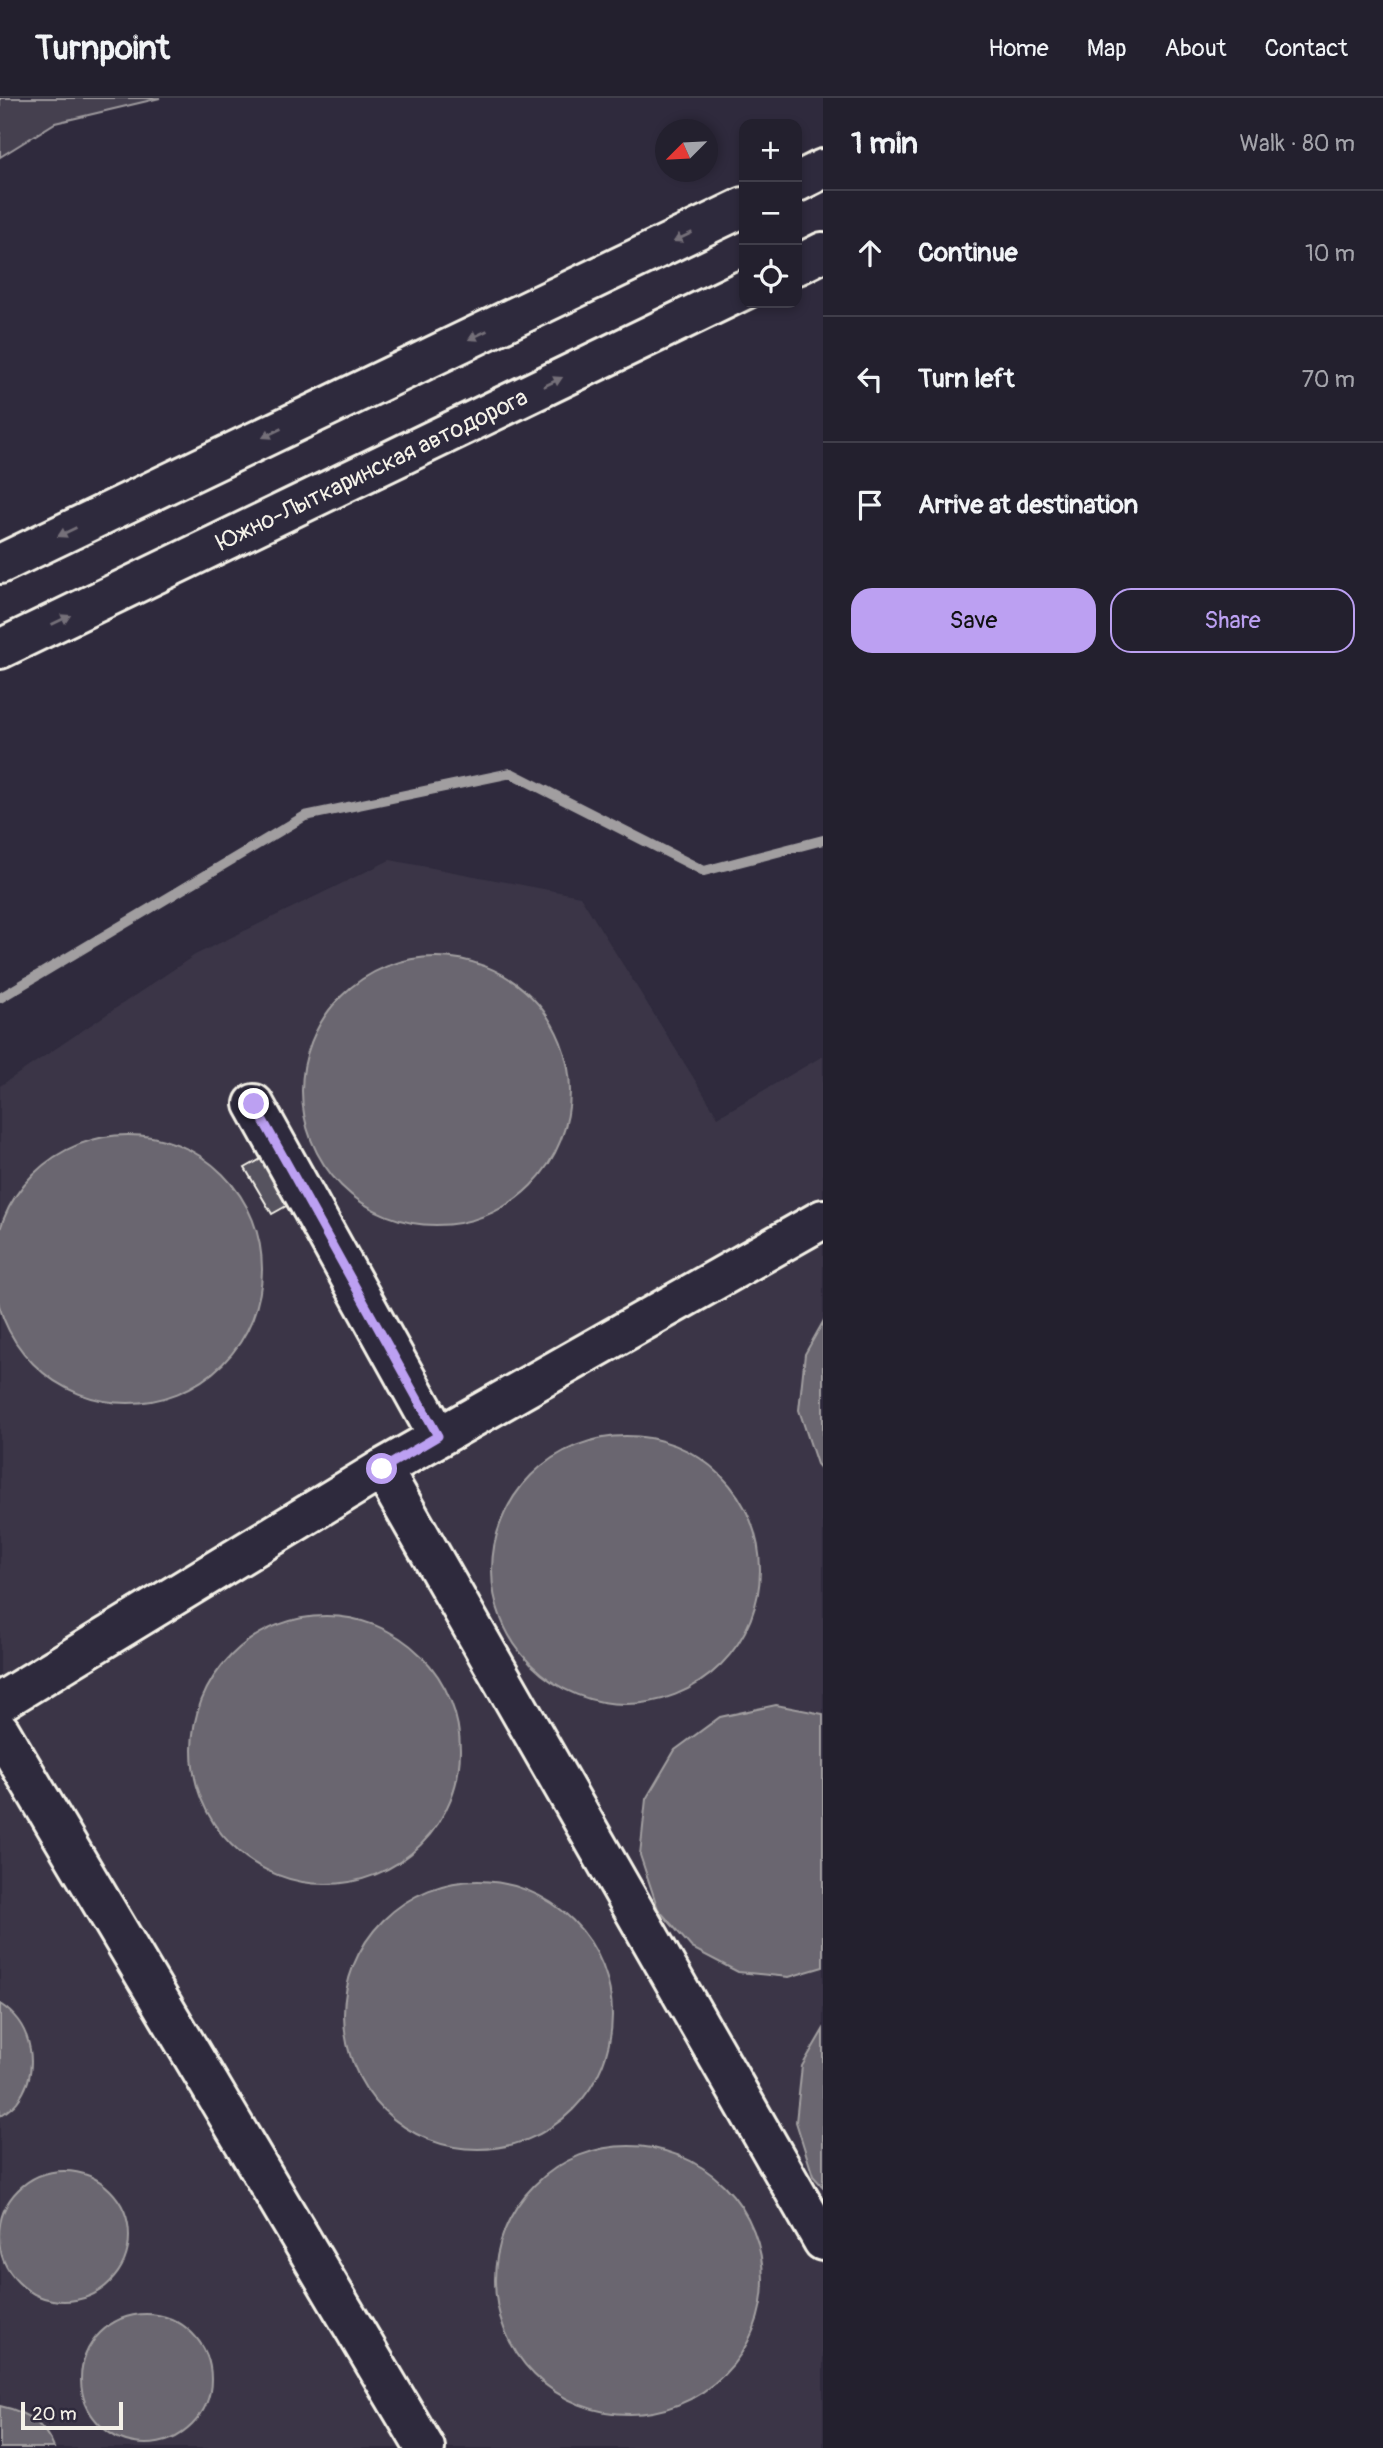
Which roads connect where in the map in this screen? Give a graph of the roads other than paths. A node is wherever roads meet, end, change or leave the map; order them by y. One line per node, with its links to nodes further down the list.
1 (823, 169): 2 (main road)
2 (802, 180)
3 (739, 209): 7 (main road, one-way to 7)
4 (823, 252): 5 (main road)
5 (802, 262)
6 (739, 292): 8 (main road, Южно-Лыткаринская автодорога, one-way to 6)
7 (0, 564)
8 (0, 649)
9 (254, 1104): 11 (main road)
10 (823, 1219): 11 (main road)
11 (438, 1436): 12 (main road)
12 (382, 1469): 13 (main road); 15 (main road)
13 (0, 1702)
14 (0, 1731): 16 (main road)
15 (823, 2241)
16 (423, 2447)

